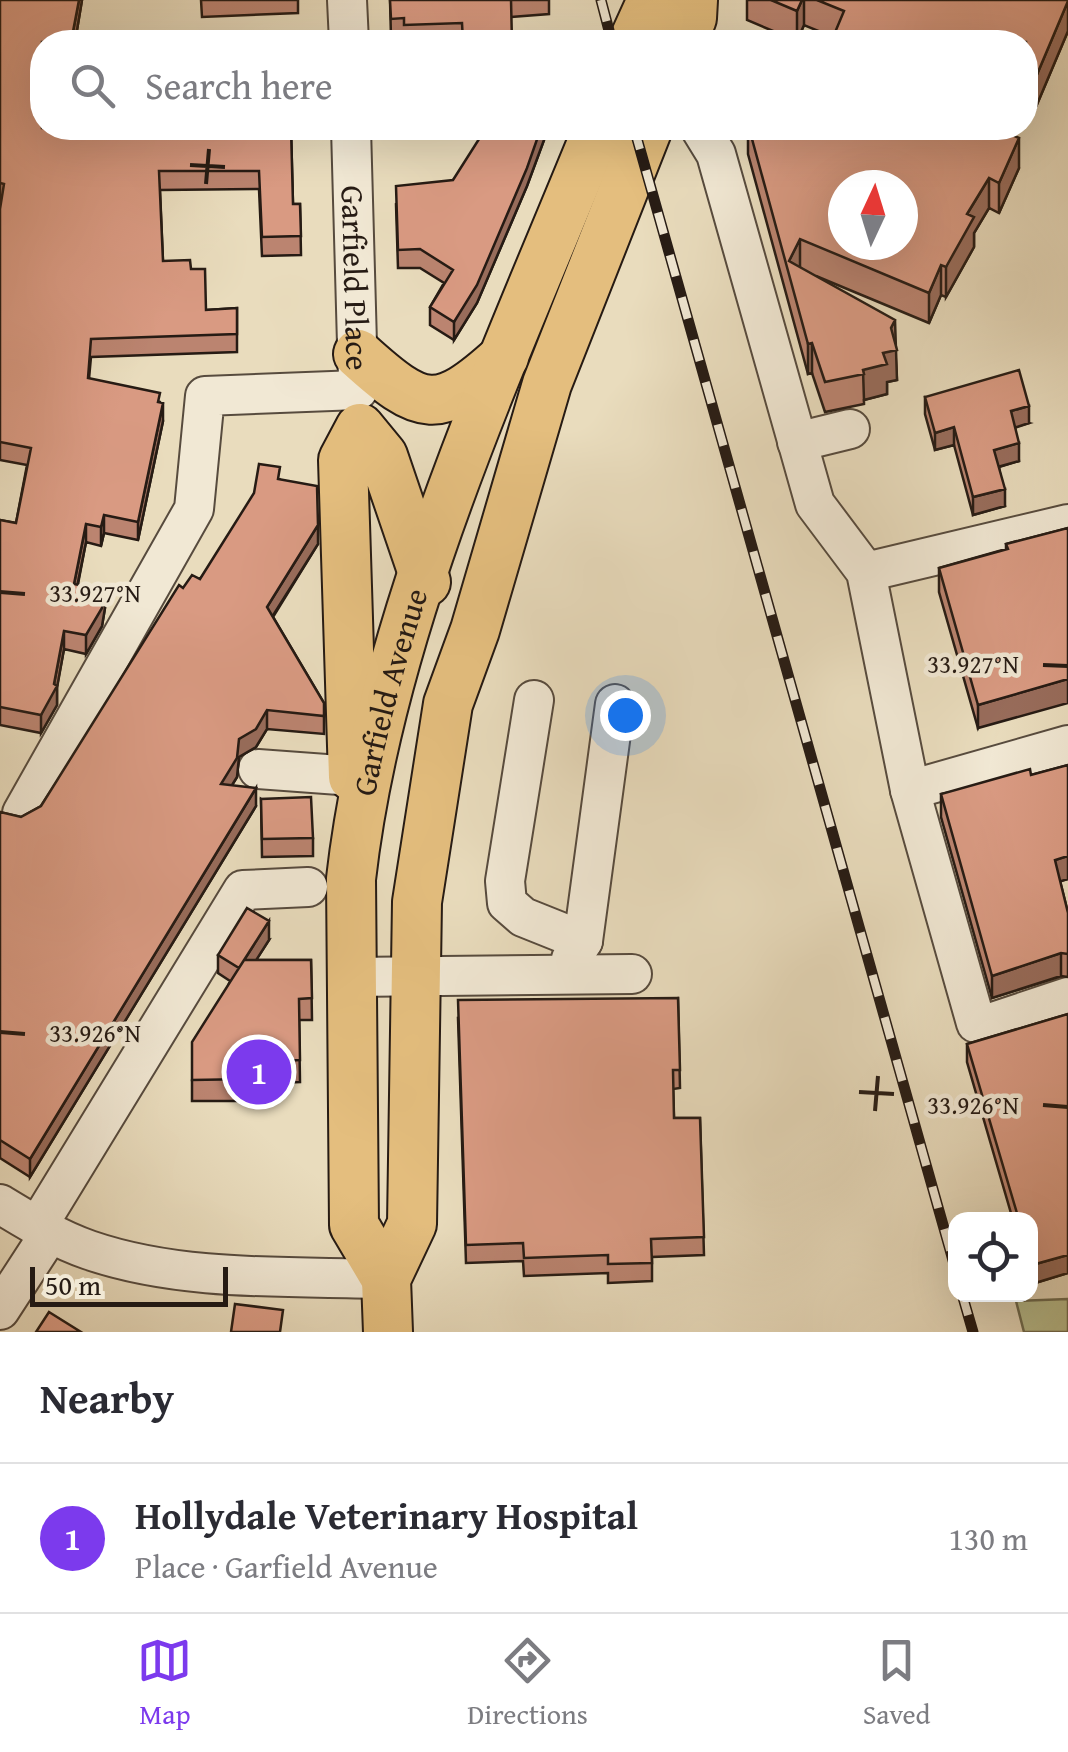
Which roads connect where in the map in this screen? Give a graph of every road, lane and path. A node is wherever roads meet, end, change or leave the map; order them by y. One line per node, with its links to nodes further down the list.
1 (348, 0): 4 (street)
2 (652, 0): 5 (main road)
3 (693, 0): 6 (main road)
4 (349, 30)
5 (638, 30)
6 (687, 30)
7 (351, 140): 12 (street, Garfield Place)
8 (593, 140): 11 (main road, Garfield Avenue)
9 (643, 140): 19 (main road, Garfield Avenue)
10 (707, 140): 14 (street)
11 (504, 357): 12 (main road); 17 (main road, Garfield Avenue)
12 (358, 391): 17 (main road); 23 (main road); 25 (street)
13 (850, 429): 14 (street)
14 (797, 442): 16 (street)
15 (1068, 524): 16 (street)
16 (866, 572): 24 (street)
17 (424, 575): 19 (main road); 26 (main road, Garfield Avenue)
18 (534, 700): 28 (street)
19 (448, 704): 31 (main road, Garfield Avenue)
20 (615, 704): 28 (street)
21 (1068, 745): 24 (street)
22 (258, 769): 23 (street)
23 (353, 776): 26 (main road)
24 (910, 790): 33 (street)
25 (22, 813)
26 (356, 830): 32 (main road, Garfield Avenue)
27 (308, 887): 35 (street)
28 (583, 941): 29 (street)
29 (560, 972): 30 (street); 31 (street)
30 (632, 974)
31 (415, 975): 32 (street); 36 (main road, Garfield Avenue)
32 (352, 977): 36 (main road, Garfield Avenue)
33 (1068, 997)
34 (0, 1204): 35 (street)
35 (44, 1230): 36 (street); 37 (street)
36 (386, 1279): 38 (main road, Garfield Avenue)
37 (0, 1310)
38 (388, 1332)

